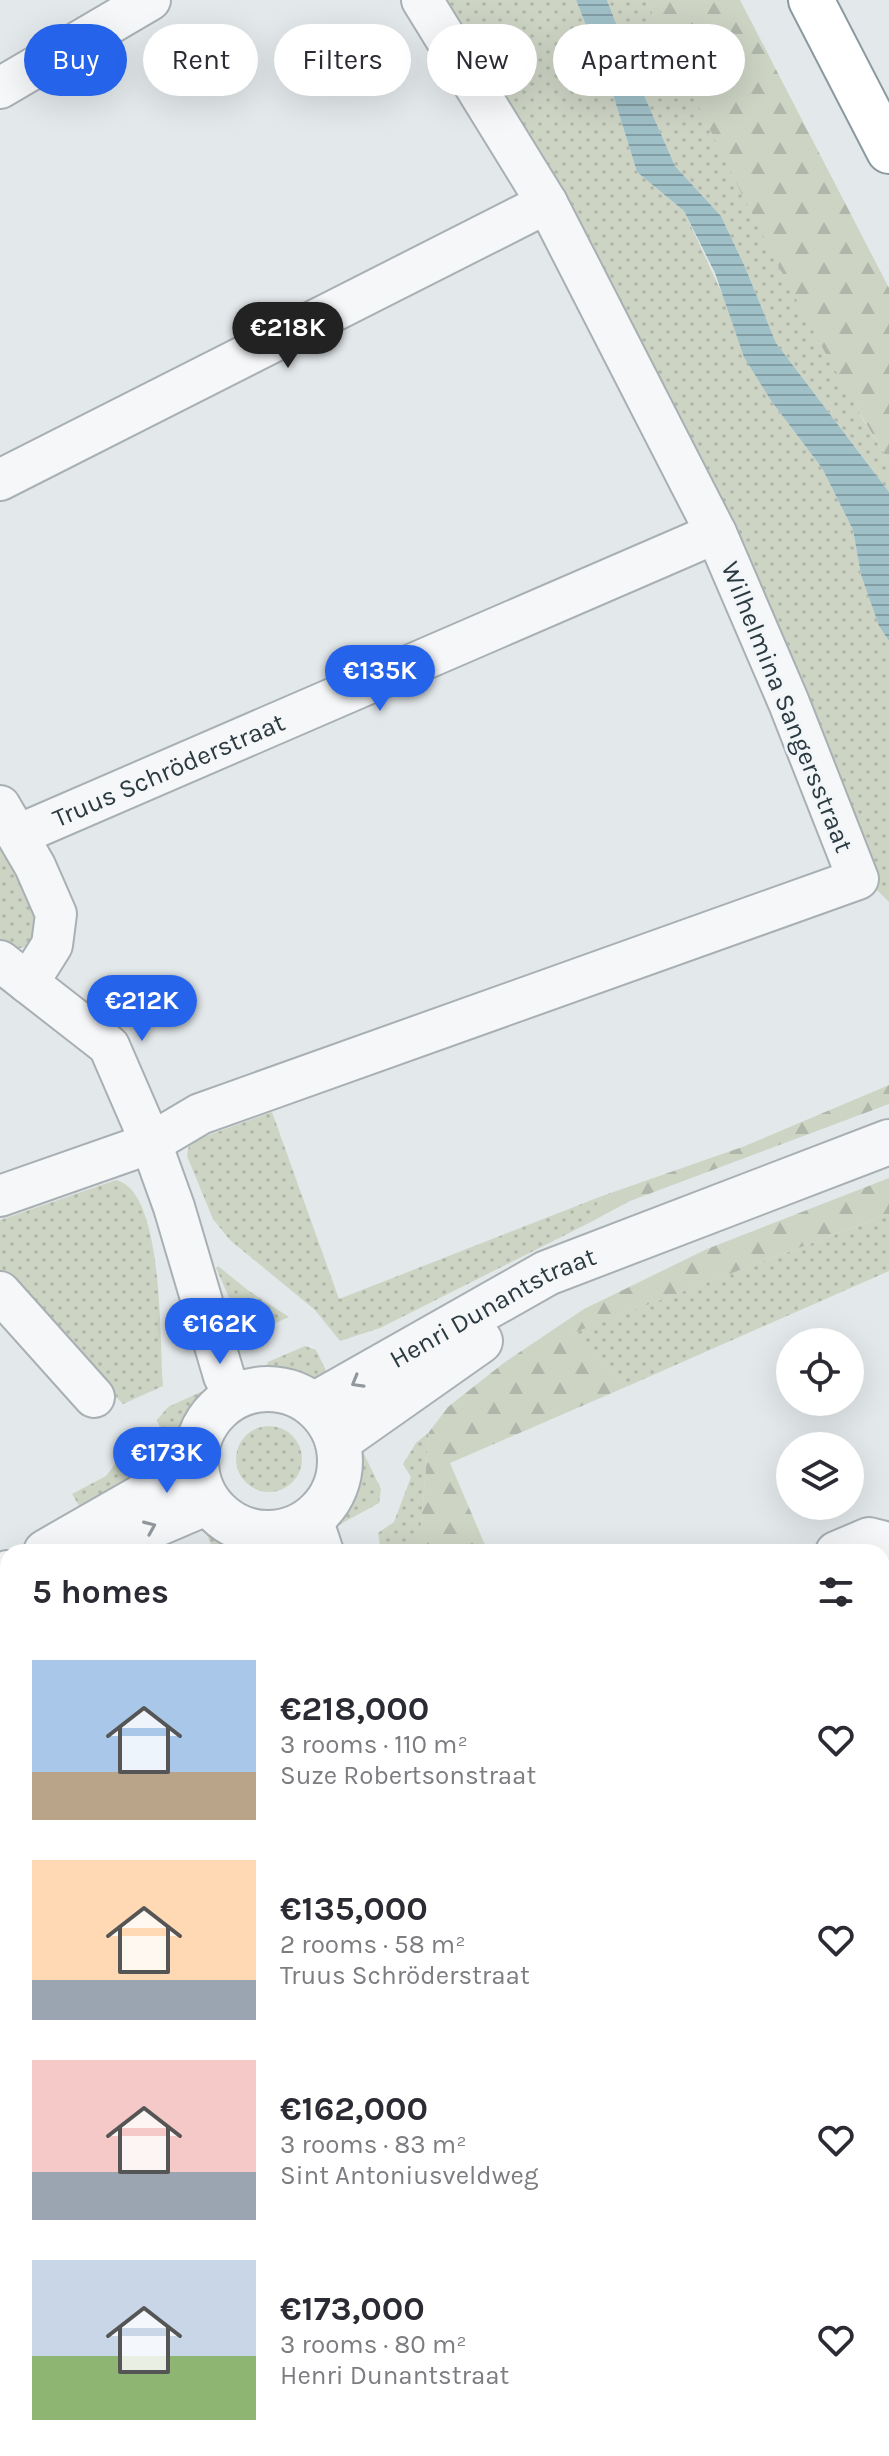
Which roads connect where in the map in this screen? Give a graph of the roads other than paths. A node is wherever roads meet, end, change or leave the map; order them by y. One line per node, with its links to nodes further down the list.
1 (150, 0): 4 (street)
2 (422, 0): 6 (street, Wilhelmina Sangersstraat)
3 (811, 0): 5 (highway)
4 (0, 88)
5 (889, 151)
6 (547, 203): 7 (street); 8 (street, Wilhelmina Sangersstraat)
7 (0, 480)
8 (716, 533): 9 (street, Truus Schröderstraat); 12 (street, Wilhelmina Sangersstraat)
9 (9, 820): 10 (street)
10 (14, 972): 12 (street)
11 (889, 1142): 14 (street, Henri Dunantstraat)
12 (151, 1143): 13 (street); 16 (street)
13 (0, 1196)
14 (677, 1223): 18 (street, Henri Dunantstraat, one-way to 18); 19 (street, Henri Dunantstraat)
15 (0, 1292): 17 (street)
16 (246, 1393): 18 (street); 20 (street)
17 (94, 1397)
18 (314, 1405): 19 (street)
19 (338, 1441): 21 (street)
20 (202, 1484): 21 (street); 23 (street); 24 (street, one-way to 20)
21 (302, 1539)
22 (889, 1543): 25 (street)
23 (64, 1544)
24 (105, 1544)
25 (855, 1544)

